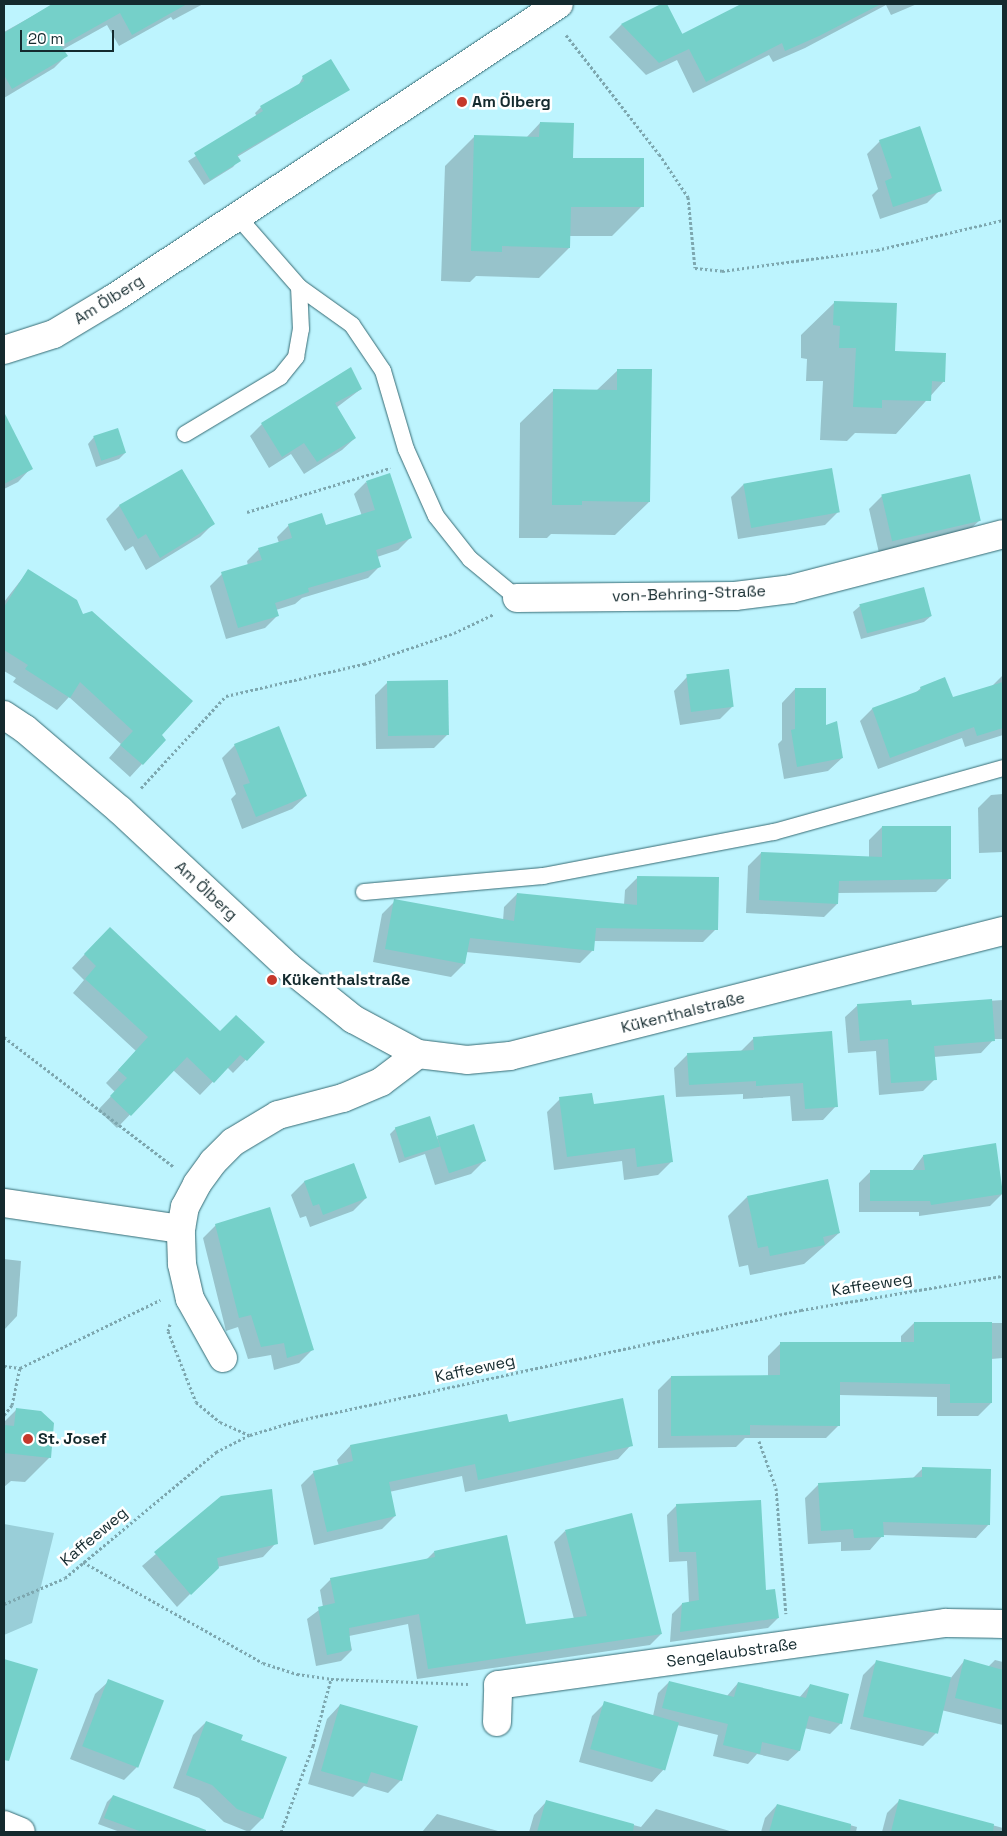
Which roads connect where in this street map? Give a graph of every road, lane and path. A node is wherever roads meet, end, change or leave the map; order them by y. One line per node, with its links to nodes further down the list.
1 (553, 8): 2 (street, Am Ölberg); 3 (path)
2 (238, 217): 4 (lane); 5 (street, Am Ölberg)
3 (1003, 220)
4 (299, 288): 6 (lane); 7 (lane)
5 (4, 350)
6 (185, 434)
7 (411, 462): 8 (path); 10 (lane)
8 (247, 512)
9 (1003, 534): 10 (street, von-Behring-Straße)
10 (517, 598): 13 (path)
11 (4, 715): 13 (street, Am Ölberg)
12 (1003, 768): 14 (lane)
13 (120, 810): 17 (street, Am Ölberg)
14 (364, 892)
15 (1003, 931): 17 (street, Kükenthalstraße)
16 (4, 1037): 18 (path)
17 (418, 1054): 20 (street)
18 (148, 1147)
19 (4, 1203): 20 (street)
20 (181, 1229): 23 (street)
21 (1003, 1276): 28 (path, Kaffeeweg)
22 (167, 1300): 25 (path)
23 (223, 1358)
24 (4, 1366): 25 (path)
25 (20, 1368): 27 (path)
26 (196, 1402): 28 (path)
27 (4, 1415)
28 (250, 1435): 30 (path, Kaffeeweg)
29 (759, 1440): 33 (path)
30 (82, 1562): 31 (path, Kaffeeweg); 34 (path)
31 (4, 1604)
32 (1003, 1624): 33 (street, Sengelaubstraße)
33 (788, 1645): 35 (street, Sengelaubstraße)
34 (331, 1679): 35 (path); 39 (path)
35 (498, 1685): 36 (street)
36 (497, 1722)
37 (4, 1825): 38 (street)
38 (21, 1832)
39 (281, 1832)

